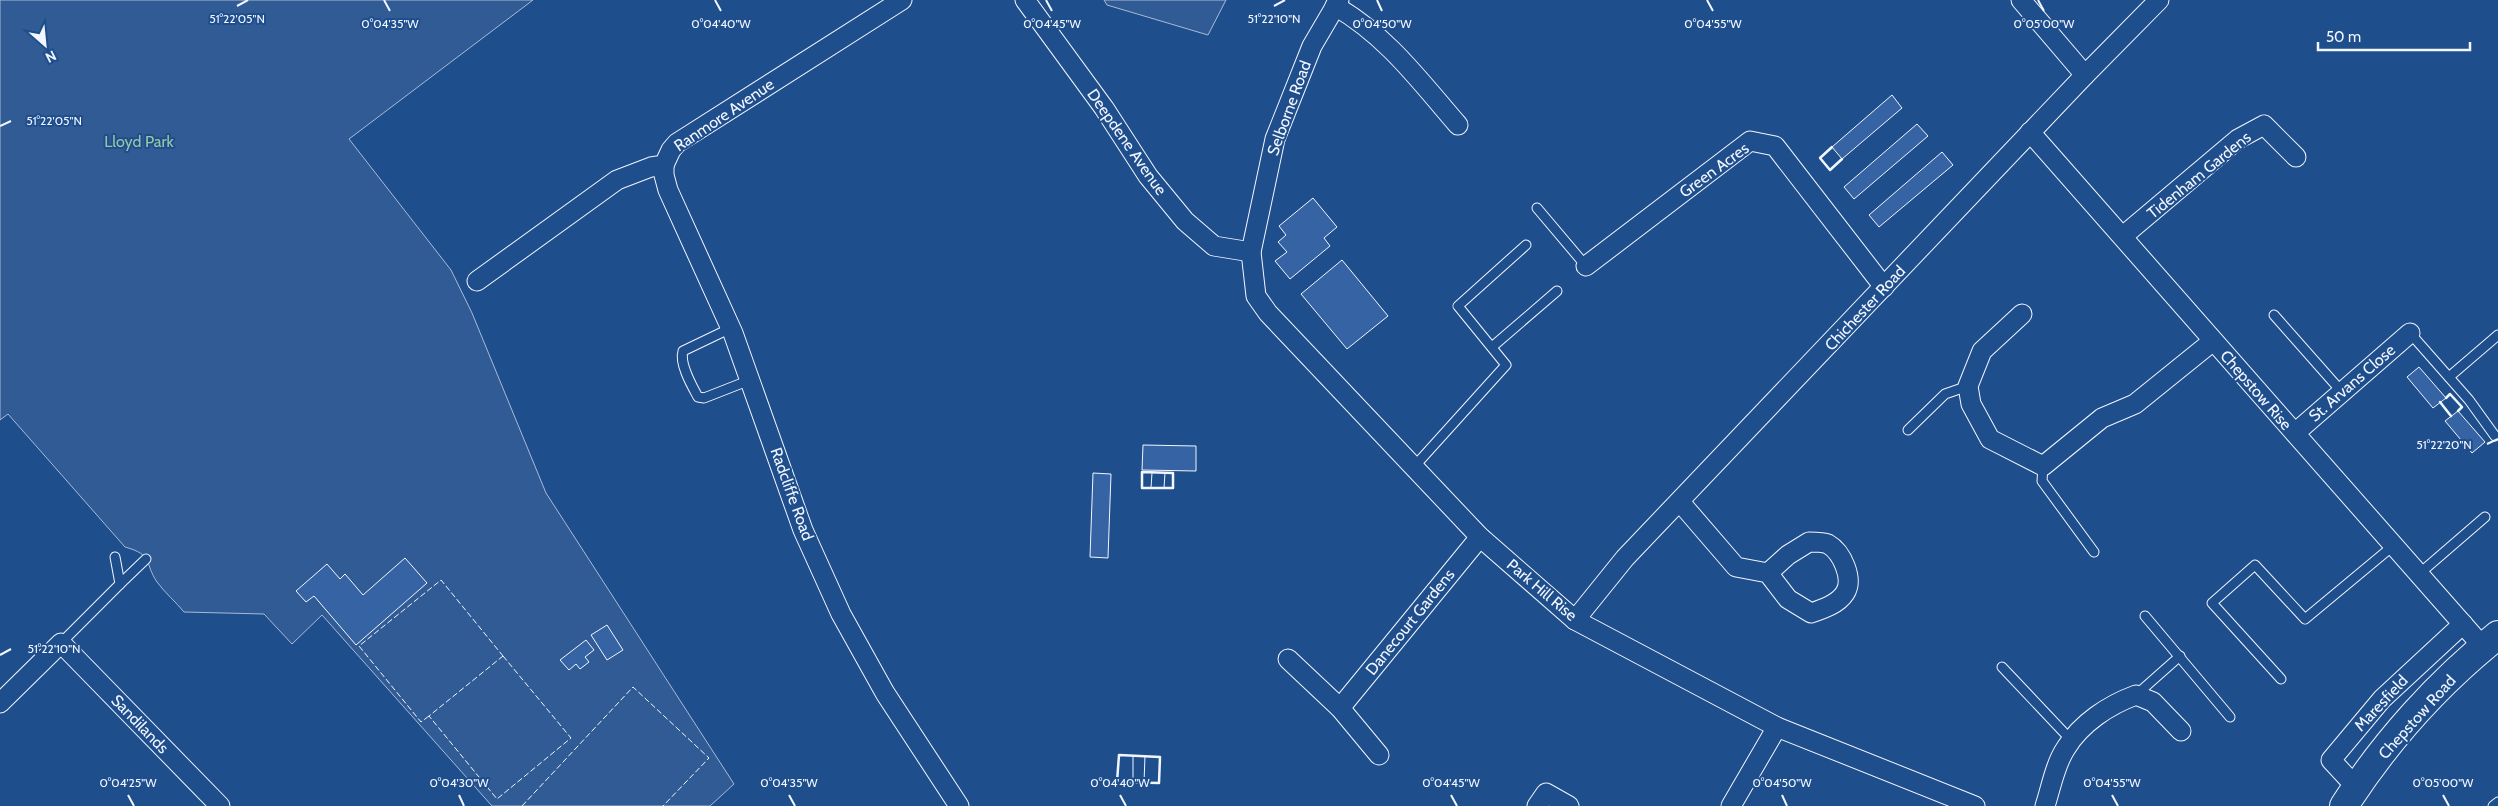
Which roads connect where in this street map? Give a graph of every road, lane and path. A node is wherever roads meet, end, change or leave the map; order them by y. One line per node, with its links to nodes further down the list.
1 (902, 0): 10 (street, Ranmore Avenue)
2 (1026, 0): 14 (street, Deepdene Avenue)
3 (2021, 0): 6 (street)
4 (2159, 0): 6 (street, Chichester Road)
5 (1337, 3): 7 (street); 14 (street, Selborne Road)
6 (2085, 75): 8 (street, Chichester Road)
7 (1458, 125)
8 (2030, 132): 12 (street, Chepstow Rise); 17 (street, Chichester Road)
9 (2296, 157): 12 (street, Tidenham Gardens)
10 (664, 164): 16 (street, Ranmore Avenue); 21 (street, Radcliffe Road)
11 (1537, 208): 15 (lane)
12 (2123, 236): 24 (street, Chepstow Rise)
13 (1526, 245): 25 (lane)
14 (1251, 252): 34 (street, Park Hill Rise)
15 (1586, 266): 17 (street, Green Acres)
16 (477, 281)
17 (1884, 287): 35 (street, Chichester Road)
18 (1557, 291): 25 (lane)
19 (2022, 314): 28 (street)
20 (2274, 315): 29 (lane)
21 (731, 328): 27 (street, Radcliffe Road); 27 (lane)
22 (2410, 333): 26 (lane); 29 (street, St. Arvans Close)
23 (2498, 336): 26 (lane)
24 (2213, 341): 31 (street, Chepstow Rise); 33 (street)
25 (1492, 347): 34 (lane)
26 (2449, 377): 32 (lane)
27 (750, 380): 65 (street, Radcliffe Road)
28 (1968, 386): 30 (lane); 33 (street)
29 (2342, 392): 31 (street, St. Arvans Close)
30 (1908, 430)
31 (2295, 433): 38 (street, Chepstow Rise)
32 (2495, 436)
33 (2043, 466): 39 (lane)
34 (1413, 469): 37 (street, Park Hill Rise)
35 (1680, 502): 42 (street); 46 (street, Chichester Road)
36 (2485, 517): 43 (lane)
37 (1480, 537): 46 (street, Park Hill Rise); 56 (street, Danecourt Gardens)
38 (2394, 544): 43 (street, Chepstow Rise); 53 (lane)
39 (2094, 552)
40 (114, 557): 44 (lane)
41 (146, 559): 44 (lane)
42 (1768, 573)
43 (2419, 574): 47 (street, Chepstow Rise)
44 (120, 584): 48 (lane)
45 (2145, 616): 50 (lane)
46 (1575, 620): 58 (street, Park Hill Rise)
47 (2463, 624): 49 (street, Chepstow Rise); 62 (street, Maresfield)
48 (61, 643): 55 (street); 64 (street, Sandilands)
49 (2493, 647): 62 (highway, Chepstow Road)
50 (2180, 656): 54 (lane); 57 (lane)
51 (1288, 658): 56 (street)
52 (2002, 667): 60 (lane)
53 (2282, 679)
54 (2136, 695): 59 (street); 60 (street)
55 (0, 703)
56 (1340, 708): 61 (street)
57 (2230, 717)
58 (1777, 727): 68 (street); 69 (street, Park Hill Rise)
59 (2181, 731)
60 (2071, 740): 70 (street)
61 (1379, 755)
62 (2356, 800)
63 (2498, 802): 71 (lane)
64 (220, 806)
65 (959, 806)
66 (1538, 806): 67 (street)
67 (1569, 806)
68 (1731, 806)
69 (1974, 806)
70 (2045, 806)
71 (2493, 806)

